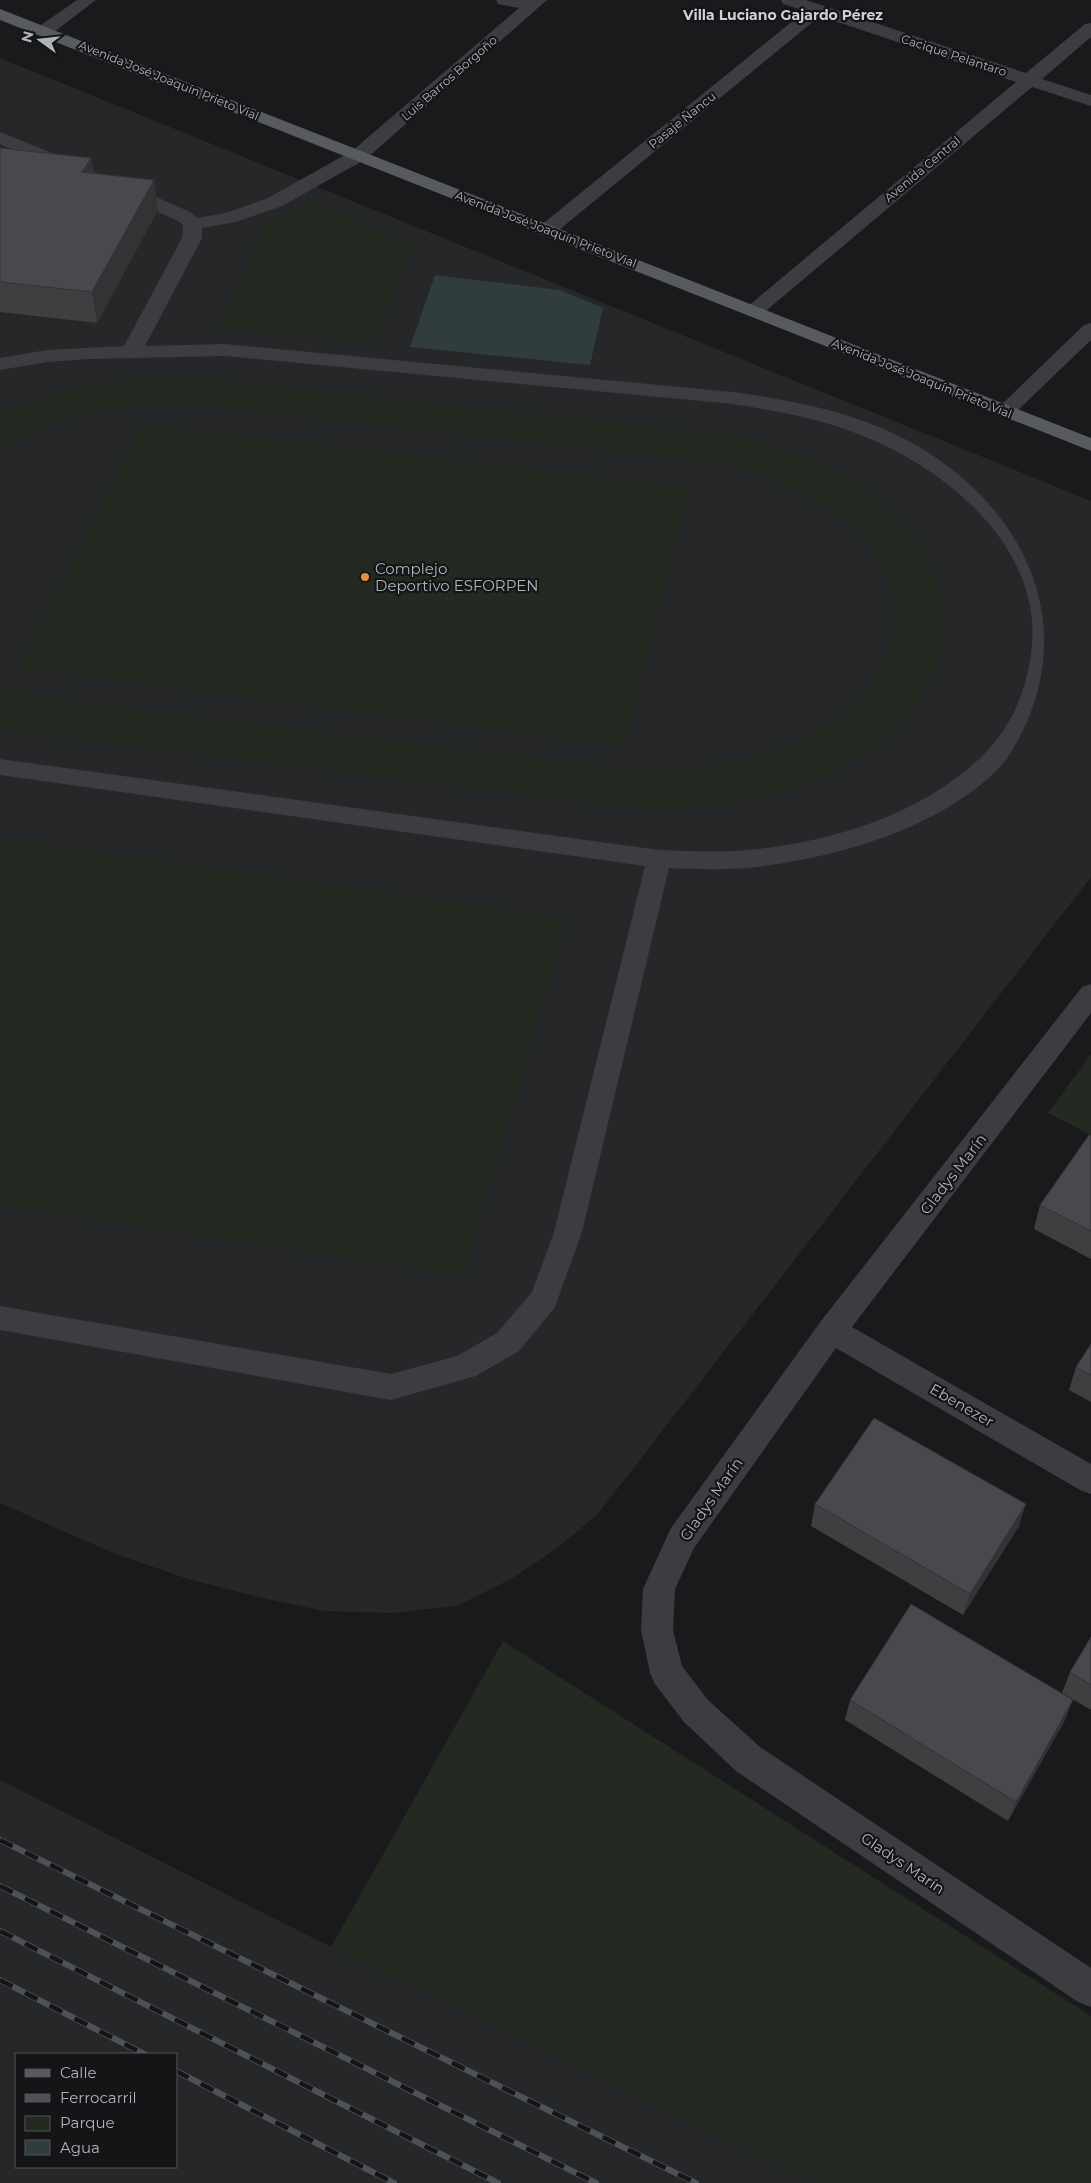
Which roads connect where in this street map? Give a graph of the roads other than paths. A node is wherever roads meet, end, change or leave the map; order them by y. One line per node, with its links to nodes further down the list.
1 (88, 0): 8 (street)
2 (504, 0): 4 (street)
3 (789, 0): 5 (street, Cacique Pelantaro)
4 (536, 3): 12 (street, Luis Barros Borgoño)
5 (818, 10): 9 (street, Cacique Pelantaro); 14 (street, Pasaje Ñancu)
6 (0, 14): 8 (main road, Avenida José Joaquín Prieto Vial)
7 (1091, 28): 9 (street, Avenida Central)
8 (44, 31): 12 (main road, Avenida José Joaquín Prieto Vial)
9 (1029, 80): 10 (street, Cacique Pelantaro); 15 (street, Avenida Central)
10 (1091, 101)
11 (0, 137): 13 (street)
12 (359, 155): 13 (street, Luis Barros Borgoño); 14 (main road, Avenida José Joaquín Prieto Vial)
13 (193, 224): 17 (street)
14 (547, 230): 15 (main road, Avenida José Joaquín Prieto Vial)
15 (754, 311): 19 (main road, Avenida José Joaquín Prieto Vial)
16 (1091, 329): 19 (street)
17 (130, 353): 18 (street); 22 (street)
18 (0, 364)
19 (1006, 411): 20 (main road, Avenida José Joaquín Prieto Vial)
20 (1091, 445)
21 (0, 767): 22 (street)
22 (659, 859): 24 (street)
23 (1088, 1003): 25 (street, Gladys Marín)
24 (0, 1318)
25 (832, 1330): 26 (street, Ebenezer); 27 (street, Gladys Marín)
26 (1091, 1480)
27 (1091, 1988)

